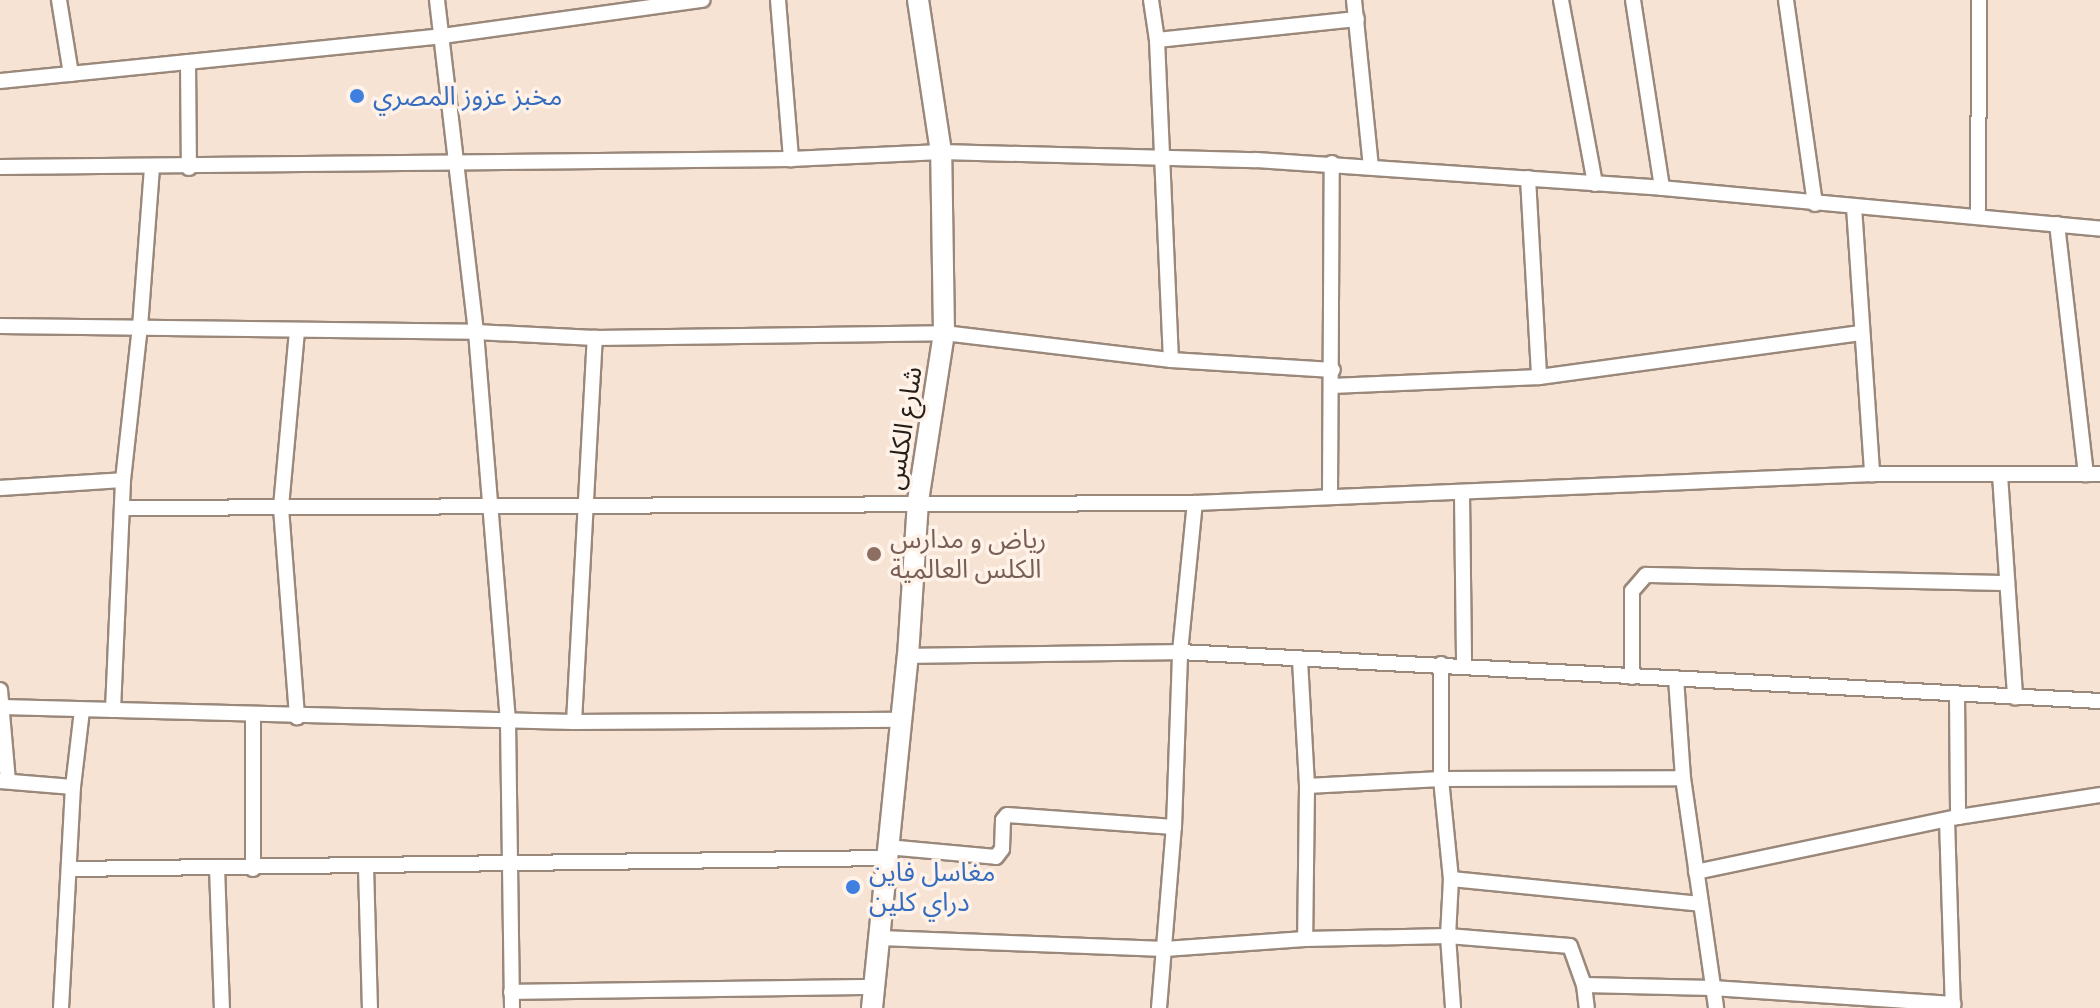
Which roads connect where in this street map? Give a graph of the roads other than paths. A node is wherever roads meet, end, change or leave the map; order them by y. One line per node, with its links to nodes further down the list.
1 (59, 0): 16 (street)
2 (437, 0): 13 (street)
3 (703, 0): 13 (street)
4 (778, 0): 20 (street)
5 (918, 0): 18 (street, شارع الكلس)
6 (1151, 0): 14 (street)
7 (1354, 0): 12 (street)
8 (1561, 0): 28 (street)
9 (1633, 0): 29 (street)
10 (1786, 0): 30 (street)
11 (1979, 0): 32 (street)
12 (1357, 19): 14 (street); 23 (street)
13 (442, 36): 15 (street); 21 (street)
14 (1157, 40): 19 (street)
15 (188, 62): 16 (street); 26 (street)
16 (71, 74): 17 (street)
17 (0, 81)
18 (941, 152): 19 (street); 20 (street); 39 (street, شارع الكلس)
19 (1160, 158): 22 (street); 42 (street)
20 (791, 159): 21 (street)
21 (458, 161): 26 (street); 38 (street)
22 (1332, 163): 23 (street); 43 (street)
23 (1371, 166): 27 (street)
24 (0, 167): 25 (street)
25 (152, 167): 26 (street); 36 (street)
26 (189, 168)
27 (1528, 178): 28 (street); 44 (street)
28 (1595, 184): 29 (street)
29 (1662, 188): 30 (street)
30 (1815, 204): 31 (street)
31 (1854, 207): 32 (street); 40 (street)
32 (1978, 216): 33 (street)
33 (2057, 224): 34 (street); 47 (street)
34 (2100, 229)
35 (0, 326): 36 (street)
36 (140, 327): 37 (street); 49 (street)
37 (297, 331): 38 (street); 57 (street)
38 (476, 332): 41 (street); 55 (street)
39 (944, 333): 41 (street); 42 (street); 53 (street, شارع الكلس)
40 (1861, 333): 44 (street); 46 (street)
41 (595, 338): 58 (street)
42 (1171, 360): 43 (street)
43 (1333, 370): 45 (street)
44 (1539, 377): 45 (street)
45 (1333, 386): 52 (street)
46 (1872, 474): 48 (street); 51 (street)
47 (2093, 474): 48 (street)
48 (2000, 475): 59 (street)
49 (123, 480): 50 (street); 56 (street)
50 (0, 488)
51 (1462, 494): 52 (street); 64 (street)
52 (1330, 496): 54 (street)
53 (918, 501): 54 (street); 58 (street); 61 (street, شارع الكلس)
54 (1195, 503): 60 (street)
55 (489, 506): 57 (street); 58 (street); 77 (street)
56 (123, 508): 57 (street); 73 (street)
57 (281, 508): 75 (street)
58 (586, 508): 78 (street)
59 (2006, 583): 65 (street); 69 (street)
60 (1180, 652): 61 (street); 62 (street); 86 (street)
61 (908, 656): 76 (street, شارع الكلس)
62 (1300, 660): 63 (street); 82 (street)
63 (1441, 664): 64 (street); 80 (street)
64 (1464, 665): 65 (street)
65 (1632, 677): 66 (street)
66 (1676, 678): 68 (street); 79 (street)
67 (0, 690): 71 (street)
68 (1957, 694): 69 (street); 85 (street)
69 (2015, 697): 70 (street)
70 (2100, 701)
71 (2, 707): 72 (street); 81 (street)
72 (82, 710): 73 (street); 83 (street)
73 (113, 710): 74 (street)
74 (253, 715): 75 (street); 92 (street)
75 (297, 717): 77 (street)
76 (901, 720): 78 (street); 87 (street, شارع الكلس)
77 (508, 721): 78 (street); 88 (street)
78 (574, 722)
79 (1683, 778): 80 (street); 93 (street)
80 (1441, 779): 82 (street); 94 (street)
81 (4, 781): 83 (street)
82 (1307, 786): 98 (street)
83 (73, 787): 91 (street)
84 (2100, 795): 85 (street)
85 (1952, 818): 93 (street); 104 (street)
86 (1174, 827): 87 (street); 99 (street)
87 (887, 852): 88 (street); 97 (street, شارع الكلس)
88 (508, 863): 90 (street); 103 (street)
89 (217, 867): 91 (street); 92 (street); 106 (street)
90 (366, 867): 92 (street); 107 (street)
91 (70, 869): 105 (street)
92 (253, 869)
93 (1696, 872): 95 (street)
94 (1451, 879): 95 (street); 96 (street)
95 (1701, 904): 102 (street)
96 (1448, 936): 98 (street); 100 (street); 111 (street)
97 (880, 938): 99 (street); 101 (street, شارع الكلس)
98 (1305, 939): 99 (street)
99 (1165, 949): 110 (street)
100 (1584, 985): 102 (street); 112 (street)
101 (874, 987): 103 (street); 109 (street, شارع الكلس)
102 (1712, 988): 104 (street); 113 (street)
103 (511, 992): 108 (street)
104 (1953, 1006)
105 (61, 1008)
106 (222, 1008)
107 (370, 1008)
108 (512, 1008)
109 (872, 1008)
110 (1159, 1008)
111 (1453, 1008)
112 (1587, 1008)
113 (1716, 1008)

